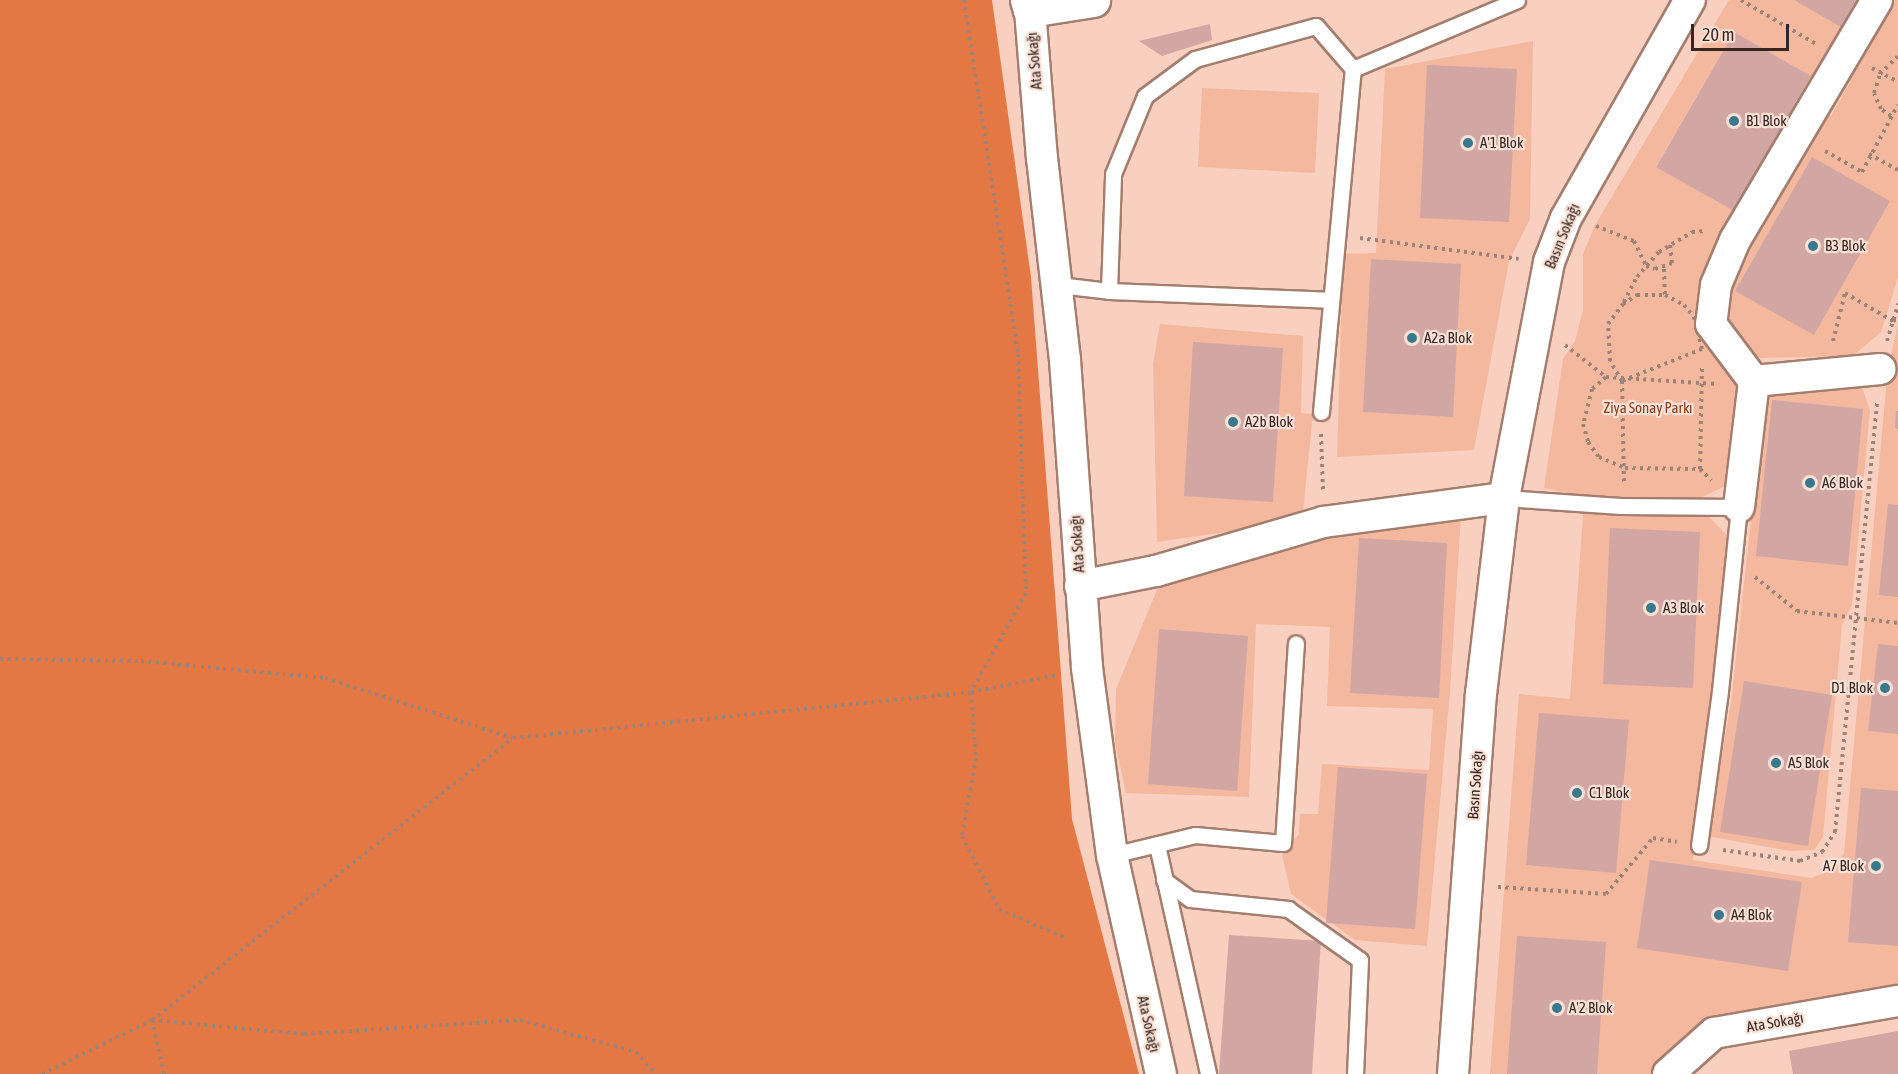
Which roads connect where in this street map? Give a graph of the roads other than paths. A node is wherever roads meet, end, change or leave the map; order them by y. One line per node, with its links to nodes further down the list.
1 (1093, 0): 5 (street)
2 (1516, 0): 6 (lane)
3 (1690, 0): 13 (street, Basın Sokağı)
4 (1877, 0): 11 (street)
5 (1029, 5): 7 (street, Ata Sokağı)
6 (1353, 69): 8 (lane); 9 (lane)
7 (1059, 285): 8 (lane); 15 (street, Ata Sokağı)
8 (1109, 291): 9 (lane)
9 (1329, 300): 12 (lane)
10 (1880, 369): 11 (street)
11 (1754, 381): 14 (street)
12 (1321, 412)
13 (1504, 498): 14 (lane); 15 (street); 25 (street, Basın Sokağı)
14 (1739, 507): 18 (lane)
15 (1080, 586): 19 (street, Ata Sokağı)
16 (1296, 643): 17 (lane)
17 (1156, 845): 19 (lane); 20 (lane)
18 (1699, 846)
19 (1112, 855): 22 (street, Ata Sokağı)
20 (1164, 880): 23 (lane); 24 (lane)
21 (1898, 1001): 26 (street, Ata Sokağı)
22 (1161, 1074)
23 (1208, 1074)
24 (1355, 1074)
25 (1453, 1074)
26 (1668, 1074)

